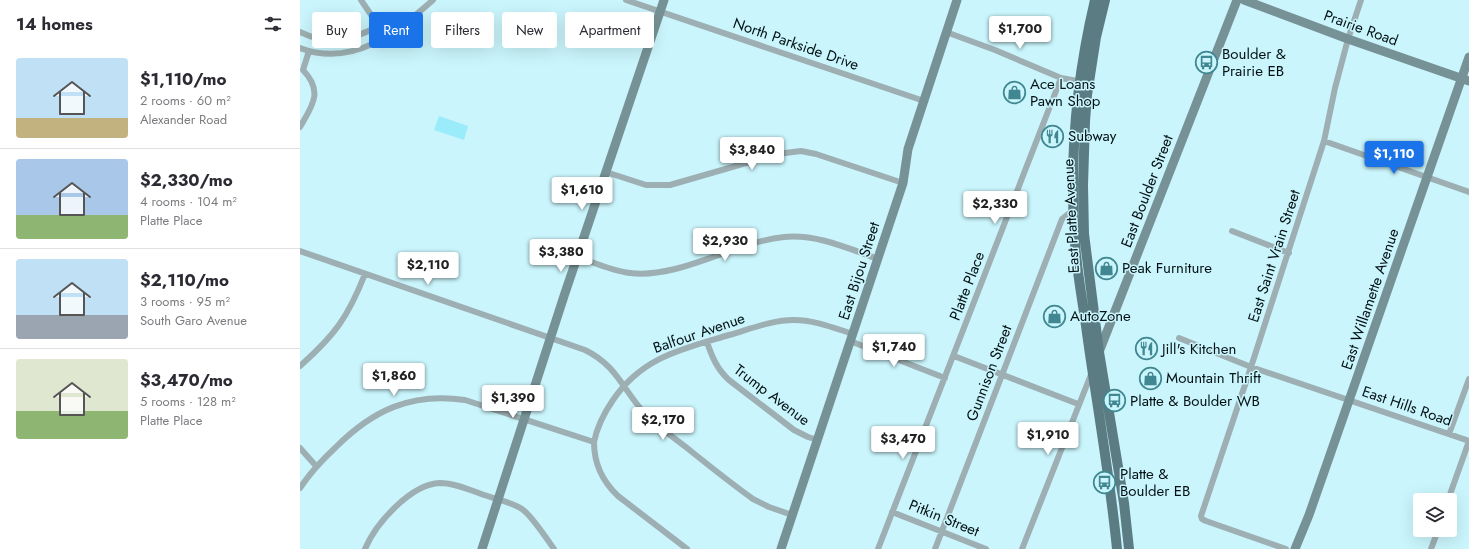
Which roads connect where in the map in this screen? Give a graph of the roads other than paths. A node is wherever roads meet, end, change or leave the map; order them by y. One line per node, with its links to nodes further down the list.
1 (361, 0): 11 (street)
2 (433, 0): 12 (street)
3 (626, 0): 13 (street, North Parkside Drive)
4 (664, 0): 13 (street)
5 (957, 0): 16 (street, East Bijou Street)
6 (1095, 0): 25 (main road, East Platte Avenue)
7 (1104, 0): 25 (main road, East Platte Avenue)
8 (1237, 0): 43 (street, East Boulder Street)
9 (1244, 0): 17 (street, Prairie Road)
10 (1361, 0): 17 (street, East Saint Vrain Street)
11 (369, 12)
12 (418, 12)
13 (660, 12): 26 (street, North Parkside Drive); 30 (street)
14 (369, 31): 15 (street)
15 (300, 32)
16 (946, 32): 23 (street); 26 (street, East Bijou Street)
17 (1348, 39): 24 (street, Prairie Road); 28 (street, East Saint Vrain Street)
18 (369, 46): 20 (street)
19 (300, 48): 20 (street)
20 (309, 51): 22 (street)
21 (1469, 57): 24 (street, East Willamette Avenue)
22 (302, 70): 27 (street)
23 (1061, 78): 25 (street); 50 (street, Platte Place)
24 (1465, 80): 31 (street, East Willamette Avenue)
25 (1084, 82): 29 (main road, East Platte Avenue); 33 (main road, East Platte Avenue)
26 (924, 101): 32 (street, East Bijou Street)
27 (300, 128)
28 (1324, 142): 31 (street); 39 (street, East Saint Vrain Street)
29 (1073, 159): 33 (main road); 35 (main road, East Platte Avenue)
30 (606, 172): 32 (street); 40 (street)
31 (1427, 177): 34 (street); 58 (street, East Willamette Avenue)
32 (903, 183): 41 (street, East Bijou Street)
33 (1083, 190): 37 (main road, East Platte Avenue)
34 (1469, 192)
35 (1073, 210): 37 (main road); 53 (main road, East Platte Avenue); 54 (street, Gunnison Street)
36 (1232, 231): 39 (street)
37 (1084, 234): 44 (main road, East Platte Avenue)
38 (300, 251): 42 (street)
39 (1289, 253): 52 (street, East Saint Vrain Street)
40 (578, 257): 41 (street); 45 (street)
41 (878, 259): 46 (street, East Bijou Street)
42 (365, 274): 45 (street); 51 (street)
43 (1111, 321): 44 (street); 49 (street, East Boulder Street)
44 (1095, 325): 49 (main road, East Platte Avenue)
45 (551, 338): 57 (street); 60 (street)
46 (852, 338): 48 (street, Balfour Avenue); 55 (street, Balfour Avenue); 62 (street, East Bijou Street)
47 (1179, 338): 52 (street, East Hills Road)
48 (707, 342): 57 (street, Balfour Avenue); 62 (street, Trump Avenue)
49 (1099, 352): 53 (street, East Boulder Street); 84 (main road, East Platte Avenue)
50 (954, 356): 54 (street); 55 (street, Platte Place)
51 (300, 366)
52 (1251, 367): 58 (street, East Hills Road); 85 (street, East Saint Vrain Street)
53 (1092, 370): 59 (street, East Boulder Street); 83 (main road, East Platte Avenue)
54 (1002, 375): 59 (street); 72 (street, Gunnison Street)
55 (945, 378): 70 (street, Platte Place)
56 (1469, 378): 61 (street)
57 (624, 385): 64 (street, Balfour Avenue); 71 (street)
58 (1349, 401): 61 (street, East Hills Road); 86 (street, East Willamette Avenue)
59 (1078, 404): 82 (street, East Boulder Street)
60 (524, 418): 64 (street); 66 (street); 69 (street)
61 (1449, 434): 63 (street, East Hills Road)
62 (818, 440): 71 (street, East Bijou Street)
63 (1469, 441): 68 (street)
64 (594, 442): 77 (street)
65 (300, 448): 66 (street)
66 (316, 466): 67 (street)
67 (300, 488)
68 (1450, 493)
69 (498, 499): 74 (street); 75 (street); 76 (street)
70 (892, 512): 72 (street, Pitkin Street); 79 (street, Platte Place)
71 (792, 515): 78 (street, East Bijou Street)
72 (941, 531): 80 (street, Gunnison Street); 81 (street, Pitkin Street)
73 (1435, 537): 87 (street)
74 (365, 549)
75 (482, 549)
76 (554, 549)
77 (687, 549)
78 (781, 549)
79 (878, 549)
80 (935, 549)
81 (986, 549)
82 (1022, 549)
83 (1117, 549)
84 (1129, 549)
85 (1286, 549)
86 (1295, 549)
87 (1431, 549)

